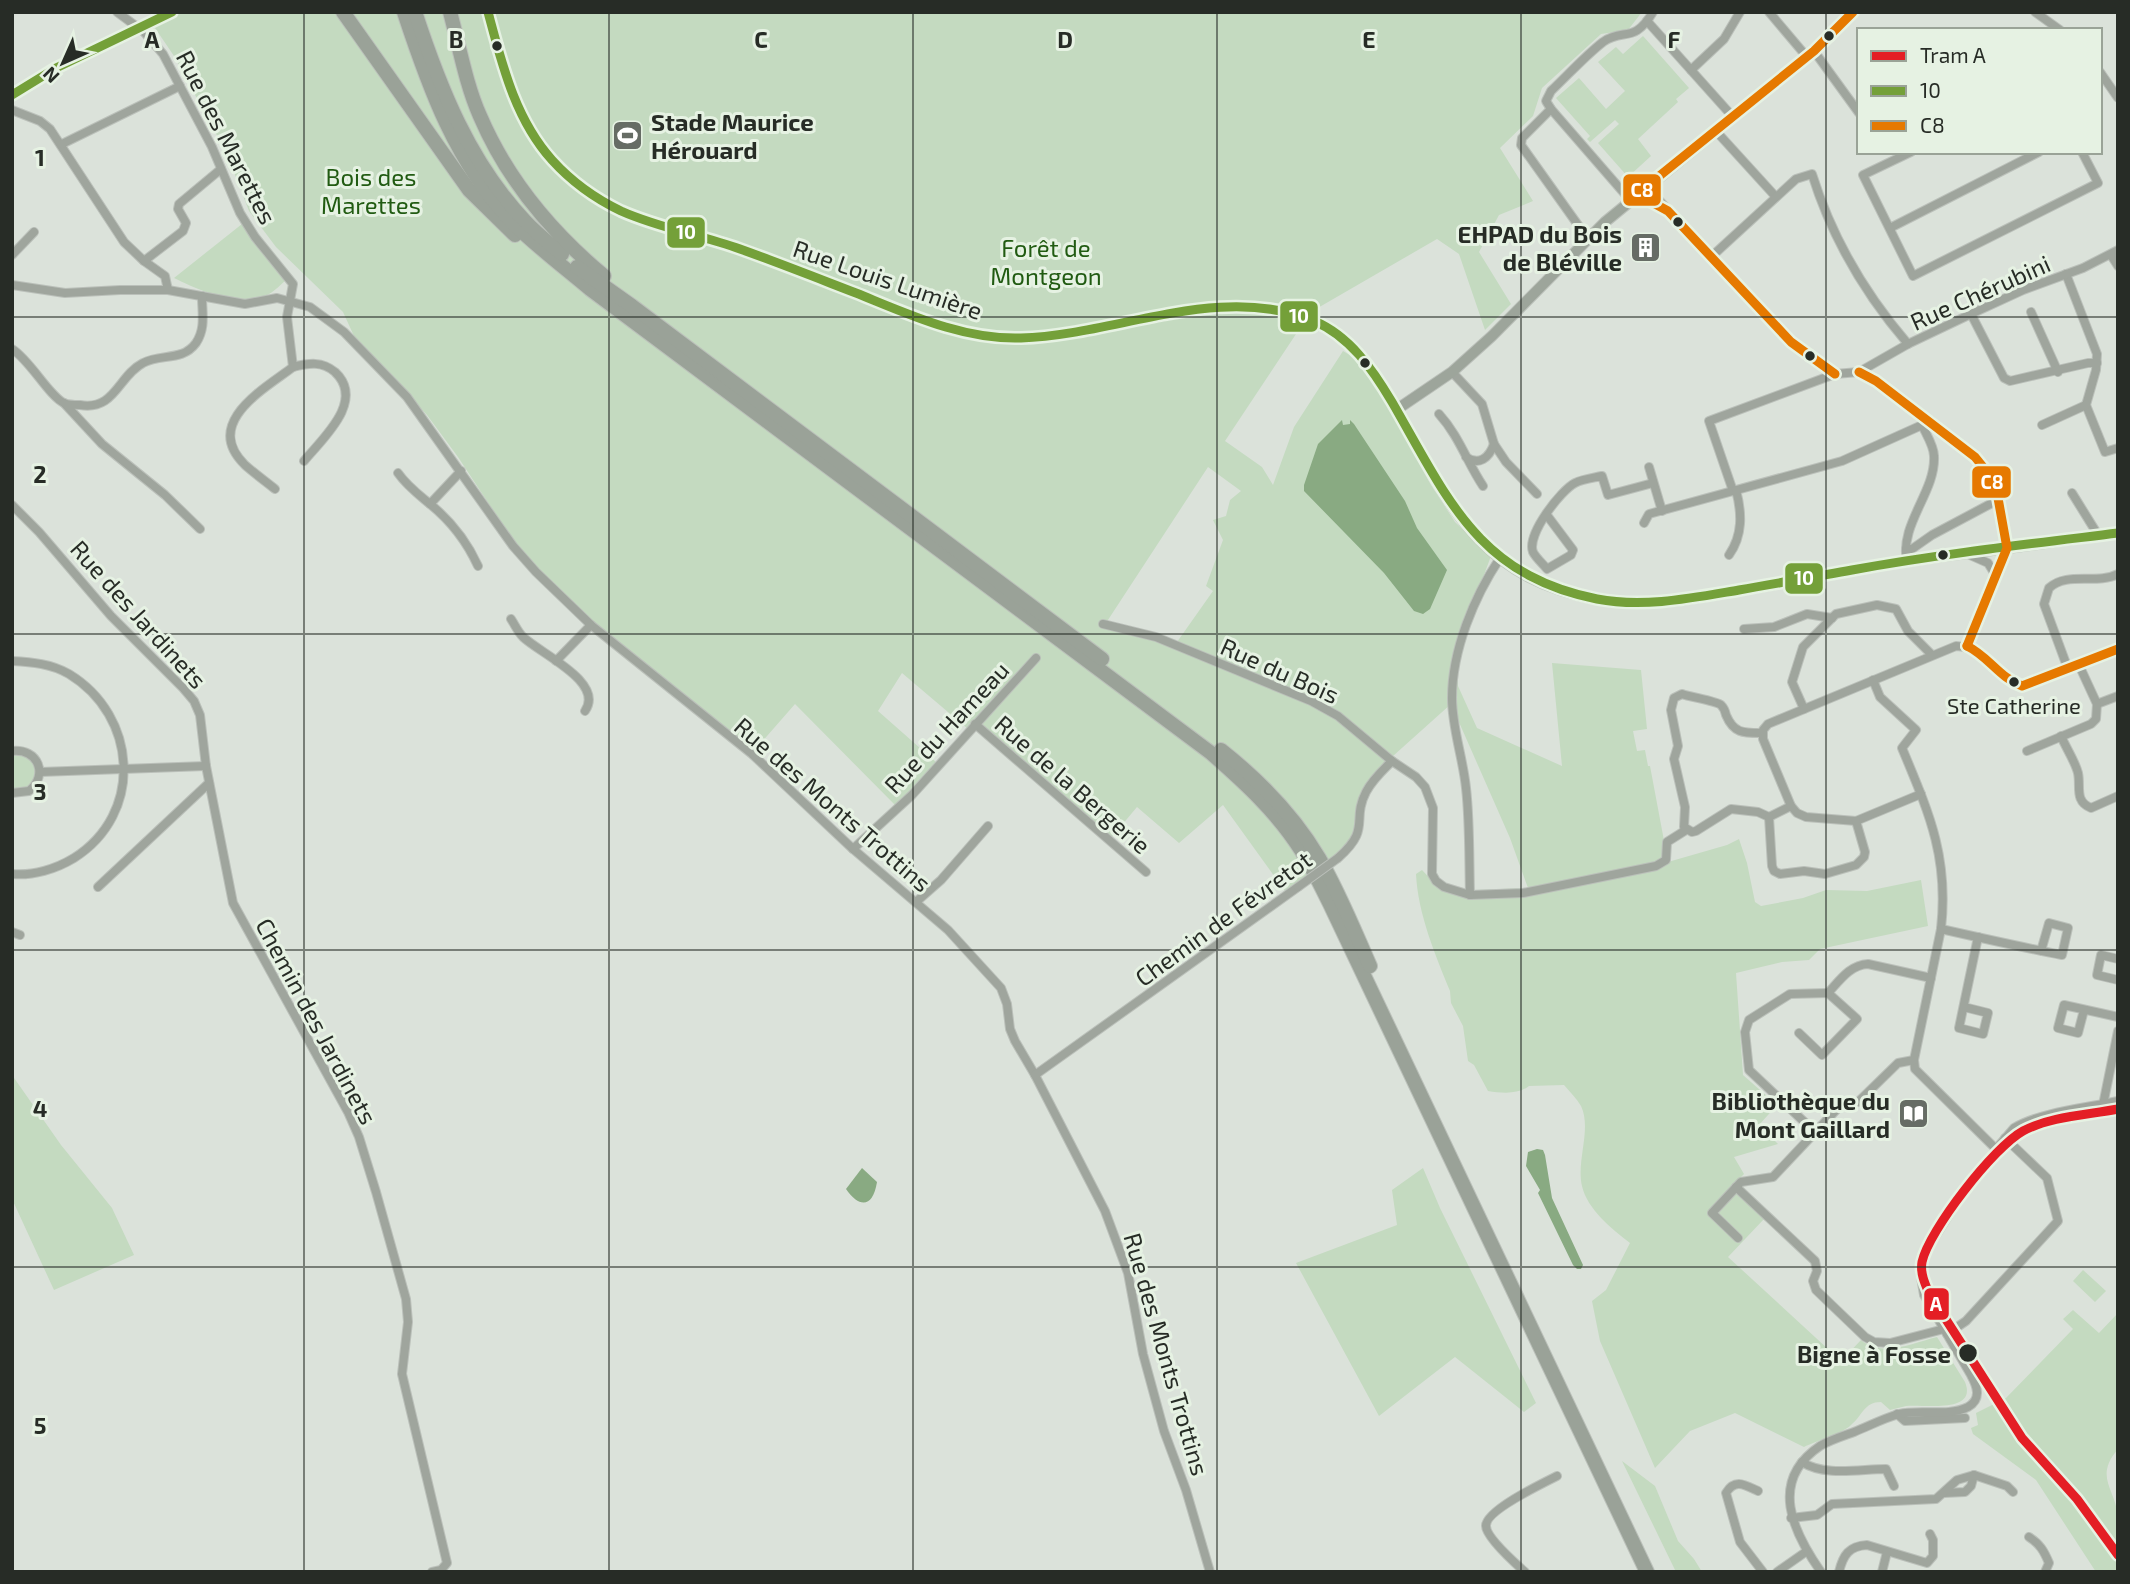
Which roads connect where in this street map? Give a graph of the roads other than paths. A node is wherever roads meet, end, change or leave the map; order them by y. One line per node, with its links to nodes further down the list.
1 (117, 12): 14 (street, Rue des Marettes)
2 (173, 12): 14 (main road)
3 (344, 12): 49 (highway)
4 (404, 12): 49 (highway)
5 (415, 12): 58 (highway)
6 (450, 12): 58 (highway)
7 (488, 12): 62 (main road, Rue Louis Lumière)
8 (1653, 12): 13 (street)
9 (1740, 12): 17 (street)
10 (1769, 12): 16 (street)
11 (1853, 12): 16 (main road)
12 (2035, 12): 15 (street)
13 (1647, 21): 17 (street); 22 (street)
14 (138, 28): 19 (street, Rue des Marettes); 20 (main road)
15 (2057, 28)
16 (1810, 54): 24 (street); 25 (main road)
17 (1691, 70): 25 (street)
18 (2102, 75): 21 (street)
19 (180, 86): 27 (street); 31 (street, Rue des Marettes)
20 (12, 95)
21 (2118, 98)
22 (1551, 109): 32 (street); 36 (street)
23 (12, 110): 27 (street)
24 (1857, 111)
25 (1732, 117): 26 (main road)
26 (1715, 130): 32 (main road); 33 (street)
27 (62, 144): 40 (street)
28 (1907, 154): 34 (street)
29 (2035, 154): 34 (street)
30 (2083, 154): 34 (street)
31 (221, 169): 40 (street); 46 (street, Rue des Marettes)
32 (1638, 193): 36 (main road); 39 (street)
33 (1776, 197): 39 (street); 50 (street)
34 (1890, 228)
35 (34, 232): 38 (street)
36 (1588, 239): 54 (main road)
37 (2114, 253): 41 (street); 42 (street, Rue Chérubini)
38 (12, 255)
39 (1711, 257): 57 (street)
40 (144, 261): 44 (street)
41 (2118, 266)
42 (2066, 275): 48 (street, Rue Chérubini); 52 (street)
43 (12, 285): 44 (street, Rue des Monts Trottins)
44 (168, 290): 45 (street, Rue des Monts Trottins)
45 (202, 296): 46 (street, Rue des Monts Trottins); 61 (street)
46 (291, 302): 53 (street, Rue des Marettes); 73 (street, Rue des Monts Trottins)
47 (2031, 312): 56 (street)
48 (1971, 314): 50 (street, Rue Chérubini); 56 (street)
49 (662, 342): 182 (highway)
50 (1908, 344): 55 (street, Rue Chérubini)
51 (12, 349): 59 (street)
52 (2097, 363): 56 (street); 60 (street)
53 (293, 367): 71 (street); 77 (street)
54 (1452, 372): 62 (main road); 68 (street)
55 (1859, 372): 57 (street); 64 (street)
56 (2058, 372)
57 (1835, 374): 78 (street)
58 (729, 379): 183 (highway)
59 (64, 403): 61 (street); 67 (street)
60 (2086, 405): 66 (street); 69 (street)
61 (91, 407): 67 (street)
62 (1396, 410): 94 (main road, Rue Louis Lumière)
63 (1439, 414): 70 (street)
64 (1931, 421): 65 (street); 90 (street)
65 (1922, 425): 78 (street); 91 (street)
66 (2042, 425)
67 (86, 427): 87 (street)
68 (1494, 444): 70 (street); 80 (street)
69 (2118, 448)
70 (1466, 457): 76 (street)
71 (304, 461)
72 (1649, 467): 75 (street)
73 (461, 471): 82 (street); 102 (street, Rue des Monts Trottins)
74 (398, 473): 82 (street)
75 (1653, 483): 84 (street); 85 (street)
76 (1483, 486)
77 (275, 488)
78 (1735, 491): 84 (street); 93 (street)
79 (2072, 493): 89 (street)
80 (1537, 494)
81 (1994, 502): 91 (street)
82 (430, 504): 96 (street)
83 (12, 505): 123 (street, Rue des Jardinets)
84 (1662, 511): 86 (street)
85 (1546, 514): 85 (street)
86 (1644, 523)
87 (200, 529)
88 (2118, 533): 89 (main road, Rue Louis Lumière)
89 (2098, 535): 90 (main road, Rue Louis Lumière)
90 (2007, 548): 92 (main road, Rue Louis Lumière); 98 (street)
91 (1906, 549): 95 (street)
92 (1960, 553): 95 (main road, Rue Louis Lumière); 98 (street)
93 (1729, 555)
94 (1500, 558): 95 (main road, Rue Louis Lumière); 140 (street)
95 (1907, 562)
96 (478, 566)
97 (2118, 574): 111 (street)
98 (1996, 576): 104 (street)
99 (1832, 618): 103 (street); 106 (street); 115 (street)
100 (511, 619): 109 (street)
101 (1103, 624): 122 (street, Rue du Bois)
102 (592, 625): 109 (street); 135 (street, Rue des Monts Trottins)
103 (1744, 629)
104 (1967, 646): 106 (street); 111 (street)
105 (2118, 649): 110 (street)
106 (1932, 656): 112 (street)
107 (1036, 658): 117 (street, Rue du Hameau)
108 (12, 660): 124 (street)
109 (556, 661): 116 (street)
110 (2079, 665): 111 (street); 114 (street)
111 (2068, 669)
112 (1873, 680): 115 (street); 128 (street)
113 (2118, 696): 114 (street)
114 (2097, 704): 119 (street)
115 (1804, 709): 118 (street)
116 (585, 711)
117 (975, 724): 135 (street, Rue du Hameau); 136 (street, Rue de la Bergerie)
118 (1763, 733): 130 (street); 134 (street)
119 (2061, 736): 121 (street); 129 (street)
120 (12, 751): 125 (street)
121 (2027, 751)
122 (1392, 761): 140 (street, Rue du Bois); 155 (street, Chemin de Févretot, bridge)
123 (206, 766): 124 (street); 126 (street, Rue des Jardinets)
124 (125, 767): 125 (street); 137 (street)
125 (40, 772): 127 (street)
126 (209, 783): 138 (street); 139 (street, Rue des Jardinets)
127 (12, 793)
128 (1921, 794): 132 (street); 142 (street)
129 (2118, 796)
130 (1791, 806): 131 (street); 132 (street)
131 (1769, 817): 132 (street); 134 (street)
132 (1856, 821)
133 (988, 826): 141 (street)
134 (1686, 830): 140 (street, Rue du Bois)
135 (853, 849): 141 (street, Rue des Monts Trottins)
136 (1146, 872)
137 (12, 874)
138 (98, 887)
139 (229, 888): 179 (street, Chemin des Jardinets)
140 (1470, 895)
141 (916, 902): 155 (street, Rue des Monts Trottins)
142 (1941, 929): 143 (street); 146 (street)
143 (1979, 937): 144 (street); 149 (street)
144 (2041, 951)
145 (2118, 958): 147 (street)
146 (1931, 978): 148 (street); 154 (street)
147 (2118, 980)
148 (1828, 993): 153 (street); 158 (street)
149 (1964, 1007)
150 (2084, 1010): 151 (street)
151 (2118, 1017)
152 (2118, 1031): 157 (street)
153 (1798, 1033)
154 (1914, 1060): 158 (street); 160 (street)
155 (1035, 1075): 180 (street, Rue des Monts Trottins)
156 (2118, 1101): 157 (street)
157 (2103, 1104): 159 (street)
158 (1815, 1132): 161 (street)
159 (2005, 1139): 160 (street); 163 (street)
160 (1996, 1149): 163 (street)
161 (1736, 1187): 162 (street); 163 (street)
162 (1738, 1238)
163 (1945, 1331): 164 (street)
164 (1897, 1414): 165 (street); 166 (street)
165 (1965, 1418)
166 (1802, 1462): 169 (street); 173 (street)
167 (1974, 1475): 171 (street); 172 (street); 172 (street)
168 (1557, 1476): 181 (street)
169 (1894, 1486)
170 (1758, 1492): 184 (street)
171 (2013, 1492)
172 (1944, 1493): 173 (street)
173 (1791, 1518): 176 (street)
174 (1930, 1534): 178 (street)
175 (2029, 1537): 190 (street)
176 (1807, 1550): 185 (street); 186 (street)
177 (1888, 1552): 178 (street); 187 (street); 188 (street)
178 (1922, 1562): 189 (street)
179 (432, 1572)
180 (1210, 1572)
181 (1525, 1572)
182 (1647, 1572)
183 (1657, 1572)
184 (1763, 1572)
185 (1777, 1572)
186 (1821, 1572)
187 (1839, 1572)
188 (1882, 1572)
189 (1919, 1572)
190 (2045, 1572)

